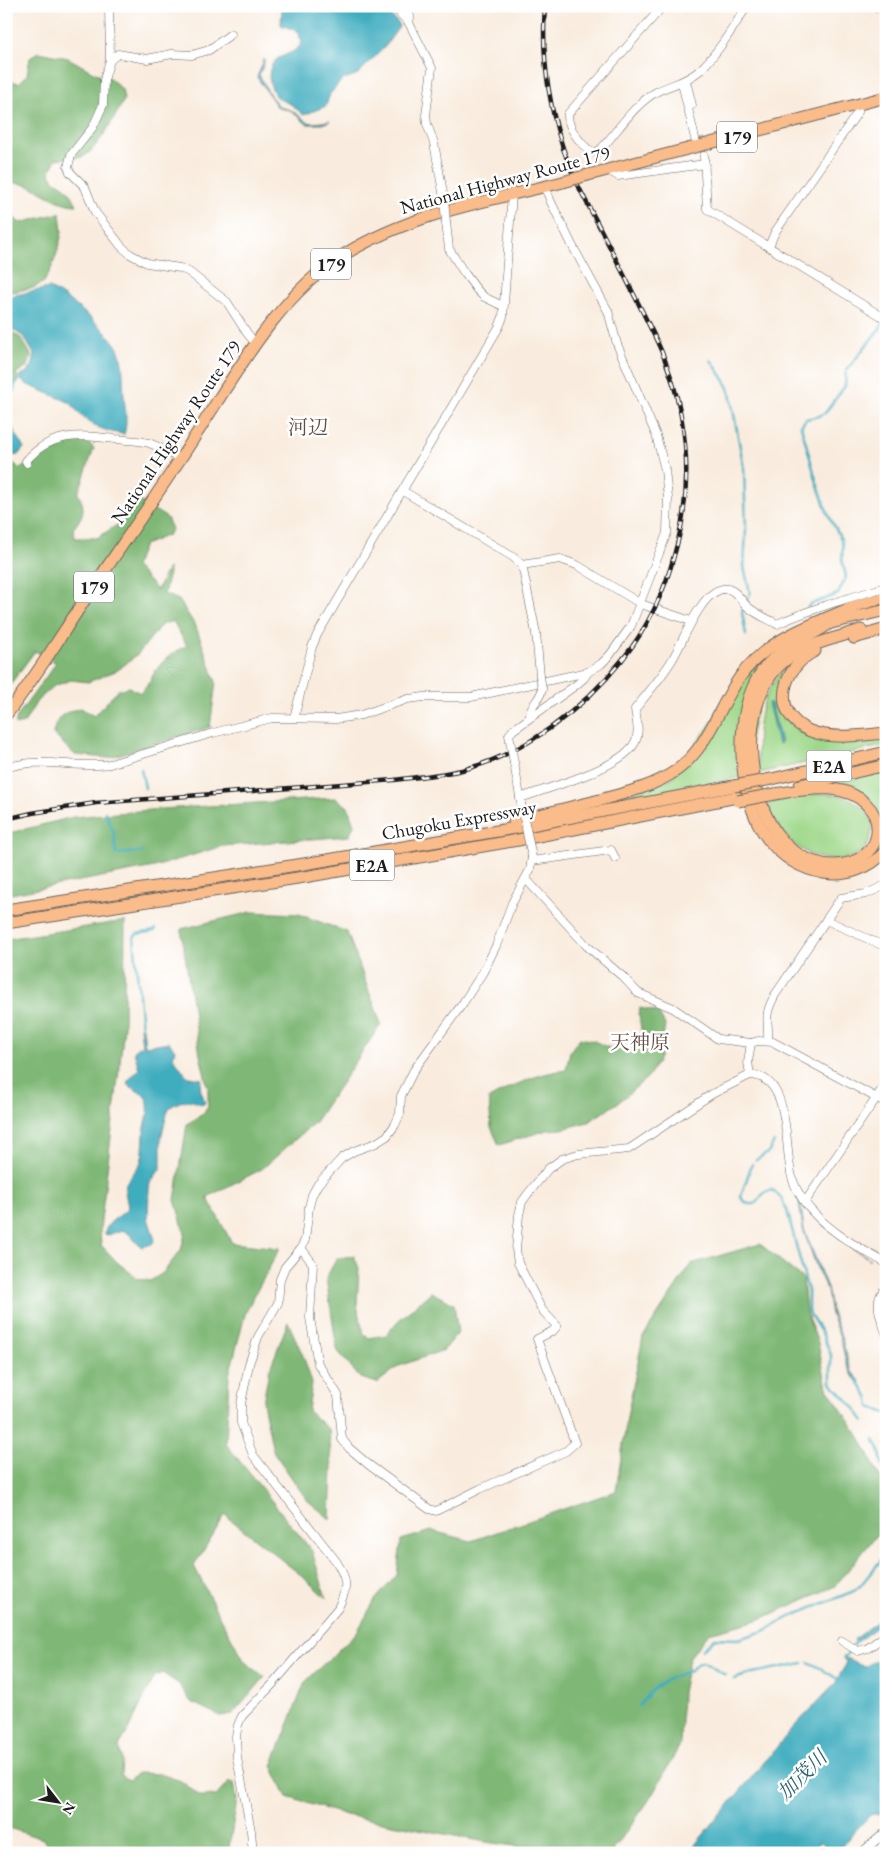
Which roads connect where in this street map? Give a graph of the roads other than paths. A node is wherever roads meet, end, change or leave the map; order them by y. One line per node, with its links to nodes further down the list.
1 (108, 6): 10 (street)
2 (393, 6): 8 (street)
3 (408, 6): 8 (street)
4 (663, 6): 11 (street)
5 (746, 6): 11 (street)
6 (876, 6): 7 (street)
7 (886, 10)
8 (409, 23): 20 (street, bridge)
9 (231, 34): 10 (street)
10 (110, 60): 22 (street)
11 (684, 82): 14 (street)
12 (886, 97): 13 (highway, National Highway Route 179 / 179)
13 (859, 103): 14 (highway, National Highway Route 179 / 179); 19 (street)
14 (700, 146): 15 (street); 16 (highway, National Highway Route 179 / 179)
15 (705, 164): 16 (street); 19 (street)
16 (608, 170): 17 (highway, National Highway Route 179 / 179, bridge)
17 (545, 186): 18 (highway, National Highway Route 179 / 179); 29 (street)
18 (512, 194): 20 (street); 22 (highway, National Highway Route 179 / 179)
19 (769, 246): 21 (street)
20 (503, 306): 25 (street)
21 (886, 319)
22 (256, 344): 23 (highway, National Highway Route 179 / 179)
23 (180, 459): 24 (street); 42 (highway, National Highway Route 179 / 179)
24 (27, 463)
25 (403, 491): 26 (street); 44 (street)
26 (522, 565): 29 (street); 43 (street, bridge)
27 (886, 587): 34 (street)
28 (886, 597): 31 (highway)
29 (641, 604): 34 (street); 41 (street)
30 (886, 604): 35 (highway)
31 (855, 606): 35 (highway); 39 (highway)
32 (886, 610): 35 (highway)
33 (886, 616): 37 (highway)
34 (691, 621): 51 (street)
35 (830, 623): 37 (highway); 39 (highway)
36 (886, 623): 37 (highway)
37 (861, 627): 39 (highway); 40 (highway)
38 (886, 630): 40 (highway)
39 (804, 639): 40 (highway); 49 (highway); 52 (highway); 53 (highway)
40 (832, 645): 45 (highway)
41 (588, 672): 43 (street); 44 (street)
42 (6, 715)
43 (530, 717): 51 (street, bridge)
44 (294, 718): 48 (street)
45 (886, 733)
46 (886, 752): 49 (highway, Chugoku Expressway / E2A)
47 (886, 765): 49 (highway, Chugoku Expressway / E2A)
48 (6, 768)
49 (774, 788): 50 (highway, Chugoku Expressway / E2A)
50 (736, 795): 52 (highway, Chugoku Expressway / E2A); 60 (highway, Chugoku Expressway / E2A)
51 (521, 801): 55 (street, bridge)
52 (430, 842): 58 (highway, Chugoku Expressway / E2A)
53 (886, 851)
54 (615, 858): 55 (street)
55 (532, 859): 56 (street)
56 (526, 879): 63 (street); 69 (street)
57 (886, 885): 59 (street)
58 (6, 910)
59 (826, 920): 61 (street); 62 (street)
60 (6, 923)
61 (886, 947)
62 (768, 1040): 63 (street); 66 (street)
63 (751, 1044): 64 (street)
64 (750, 1074): 68 (street); 69 (street)
65 (886, 1082): 66 (street)
66 (877, 1097): 67 (street); 68 (street)
67 (886, 1103)
68 (805, 1202): 70 (street)
69 (302, 1248): 76 (street)
70 (886, 1263)
71 (886, 1288): 72 (street)
72 (886, 1333)
73 (886, 1636): 74 (street)
74 (842, 1641)
75 (886, 1832): 77 (street)
76 (253, 1853)
77 (861, 1853)

